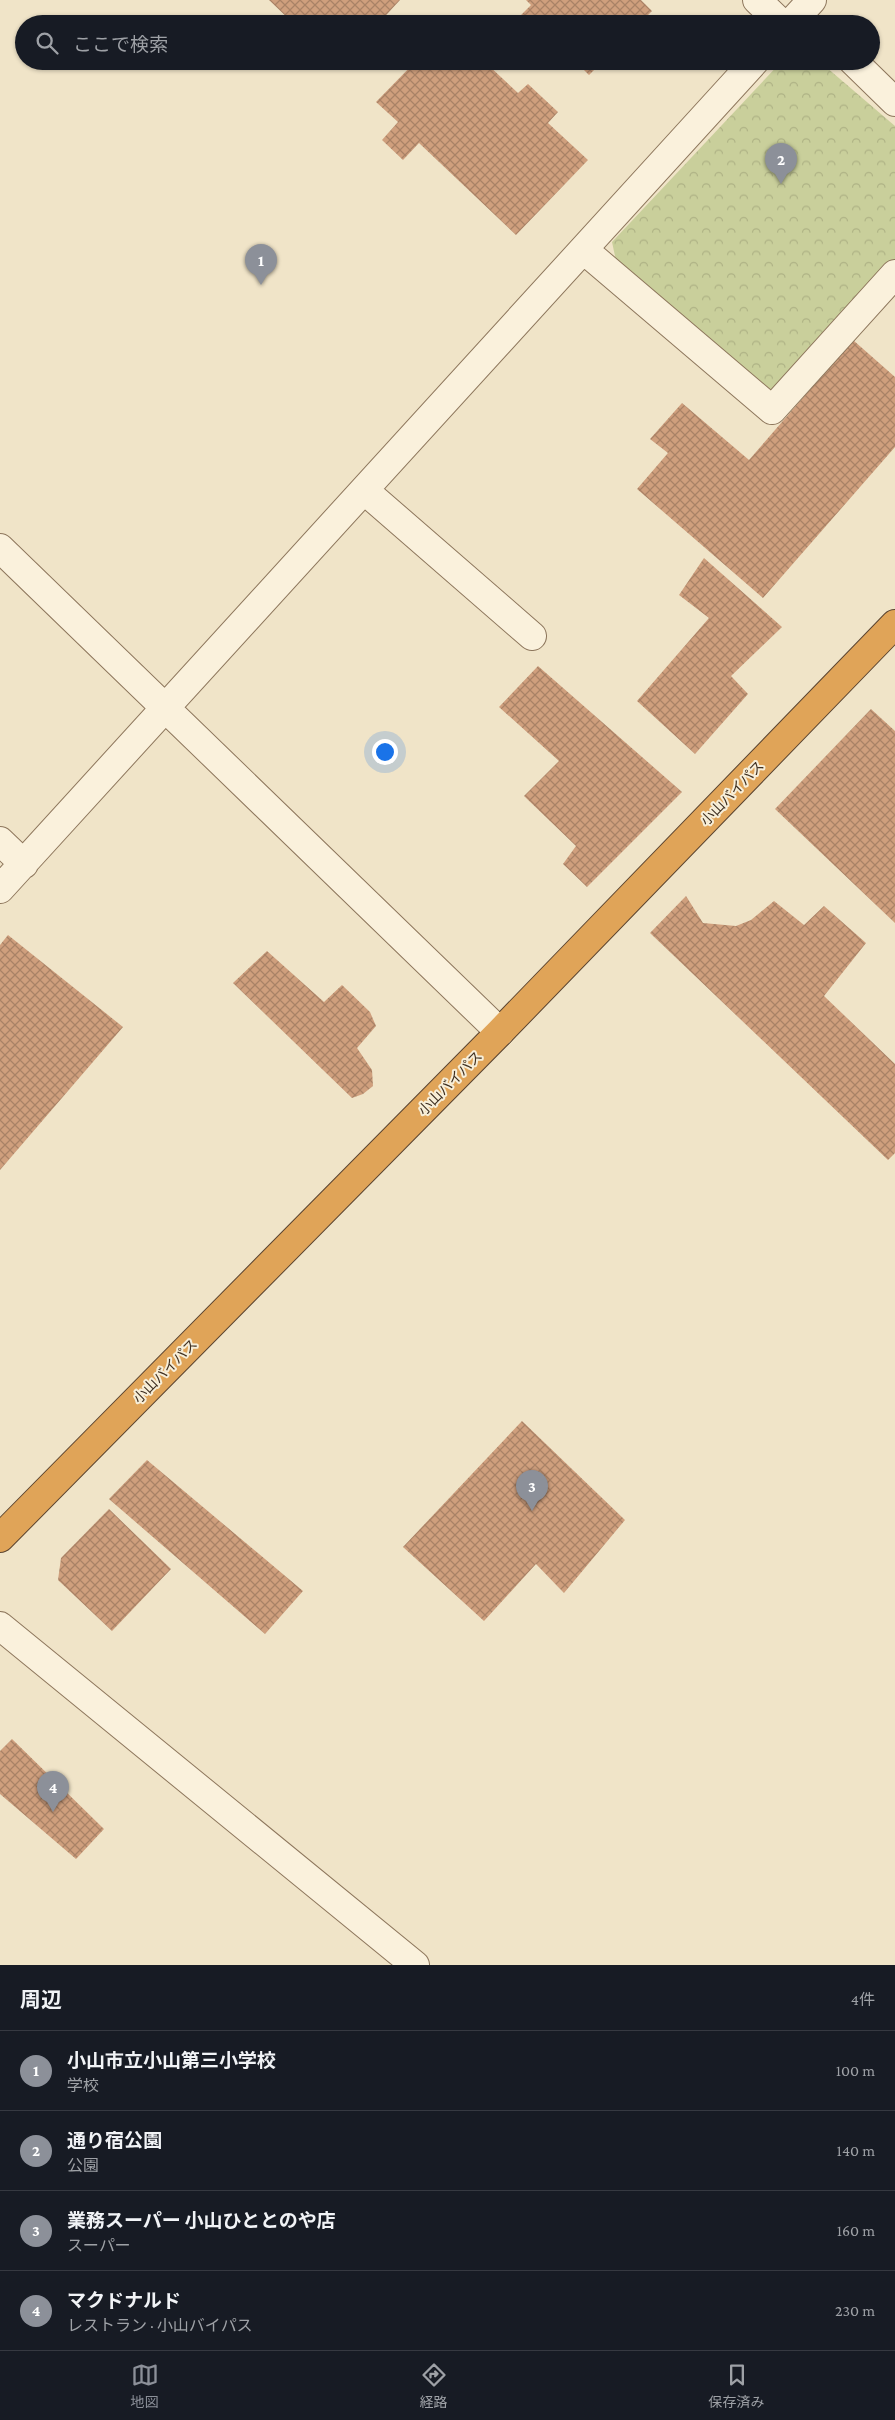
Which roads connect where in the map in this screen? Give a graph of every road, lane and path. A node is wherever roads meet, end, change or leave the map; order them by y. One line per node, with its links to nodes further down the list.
1 (757, 0): 2 (street)
2 (795, 15)
3 (747, 70): 6 (street)
4 (862, 70): 5 (street)
5 (895, 102)
6 (584, 250): 7 (street); 8 (street)
7 (895, 274)
8 (364, 490): 11 (street); 12 (street)
9 (0, 548): 12 (street)
10 (895, 624): 16 (highway, 小山バイパス)
11 (532, 636)
12 (166, 706): 14 (street); 16 (street)
13 (0, 841): 14 (street)
14 (24, 864): 15 (street)
15 (0, 889)
16 (500, 1032): 17 (highway, 小山バイパス)
17 (0, 1538)
18 (0, 1626): 19 (street)
19 (415, 1965)

